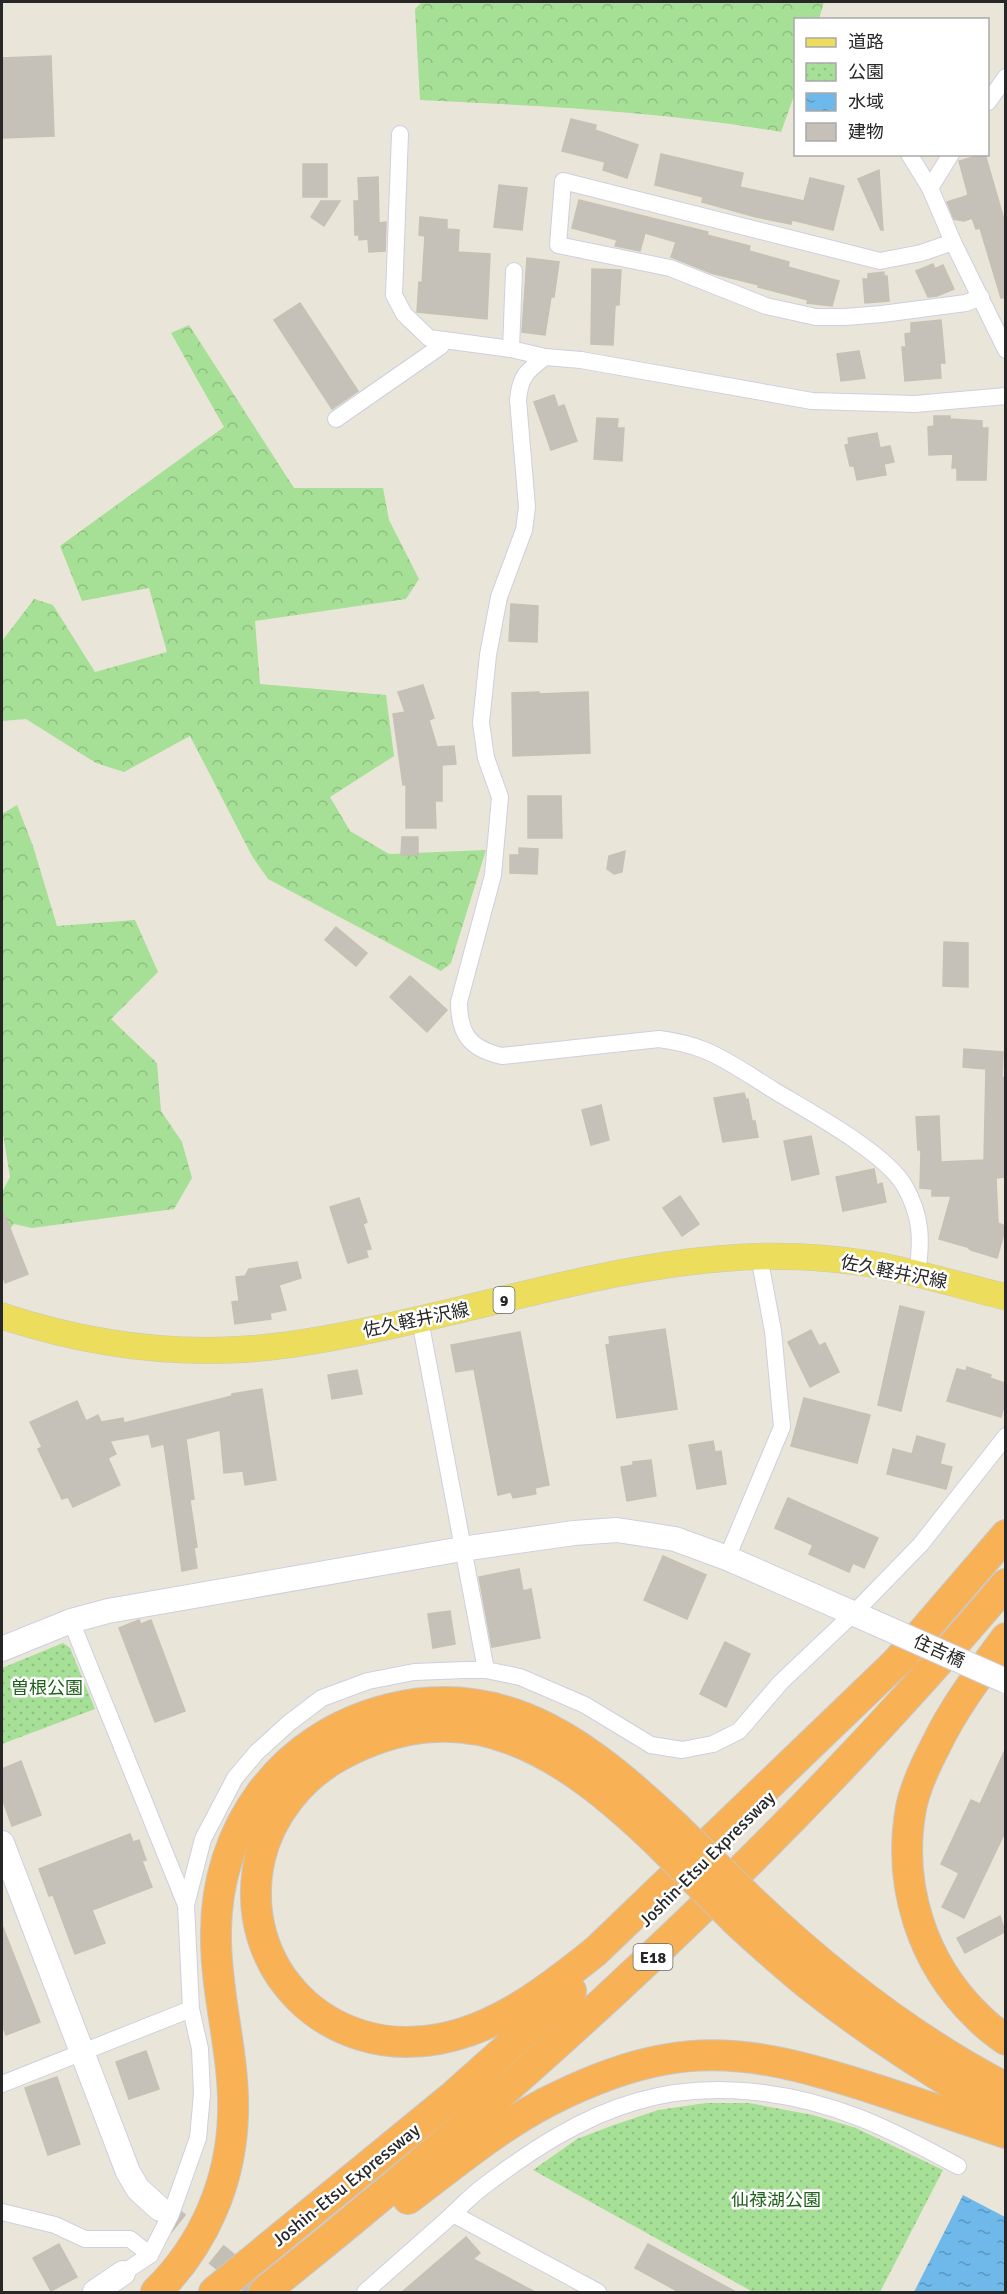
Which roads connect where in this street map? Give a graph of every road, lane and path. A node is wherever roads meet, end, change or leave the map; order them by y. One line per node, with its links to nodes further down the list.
1 (1005, 77): 2 (street)
2 (989, 99)
3 (400, 135): 10 (street)
4 (910, 156): 6 (street)
5 (950, 156): 6 (street)
6 (930, 188): 7 (street)
7 (953, 242): 9 (street); 9 (street)
8 (514, 271): 11 (street)
9 (981, 297): 12 (street)
10 (444, 340): 11 (street); 15 (street)
11 (511, 349): 13 (street)
12 (1005, 350)
13 (545, 357): 14 (street); 17 (street)
14 (1005, 396)
15 (336, 419)
16 (759, 1256): 17 (main road, 佐久軽井沢線 / 9); 20 (main road, 佐久軽井沢線 / 9); 24 (street)
17 (917, 1274): 18 (main road, 佐久軽井沢線 / 9)
18 (1005, 1298)
19 (2, 1316): 20 (main road, 佐久軽井沢線 / 9)
20 (420, 1320): 23 (street)
21 (1005, 1436): 26 (street)
22 (1005, 1535): 30 (highway, Joshin-Etsu Expressway / E18)
23 (462, 1549): 24 (street, 住吉橋); 27 (street, 住吉橋); 31 (street)
24 (727, 1558): 26 (street, 住吉橋)
25 (1005, 1584): 54 (highway, Joshin-Etsu Expressway / E18)
26 (864, 1617): 31 (street); 32 (street, 住吉橋, bridge)
27 (71, 1621): 29 (street, 住吉橋); 35 (street)
28 (1005, 1638): 38 (highway)
29 (2, 1649)
30 (904, 1655): 33 (highway); 53 (highway, Joshin-Etsu Expressway / E18)
31 (486, 1670): 35 (street)
32 (1005, 1681)
33 (666, 1834): 36 (highway, bridge); 52 (highway)
34 (2, 1842): 39 (street)
35 (186, 1905): 37 (street)
36 (745, 1912): 41 (highway); 42 (highway)
37 (191, 2008): 39 (street); 48 (street)
38 (1005, 2040)
39 (83, 2053): 40 (street); 45 (street)
40 (2, 2084)
41 (1005, 2088)
42 (1005, 2117)
43 (1005, 2133): 55 (highway)
44 (958, 2166): 47 (street)
45 (160, 2209)
46 (2, 2212): 48 (street)
47 (453, 2214): 50 (street); 56 (street)
48 (150, 2255): 49 (street)
49 (123, 2273): 51 (street)
50 (578, 2288): 57 (street)
51 (96, 2292)
52 (156, 2292)
53 (214, 2292)
54 (264, 2292)
55 (285, 2292)
56 (365, 2292)
57 (598, 2292)

